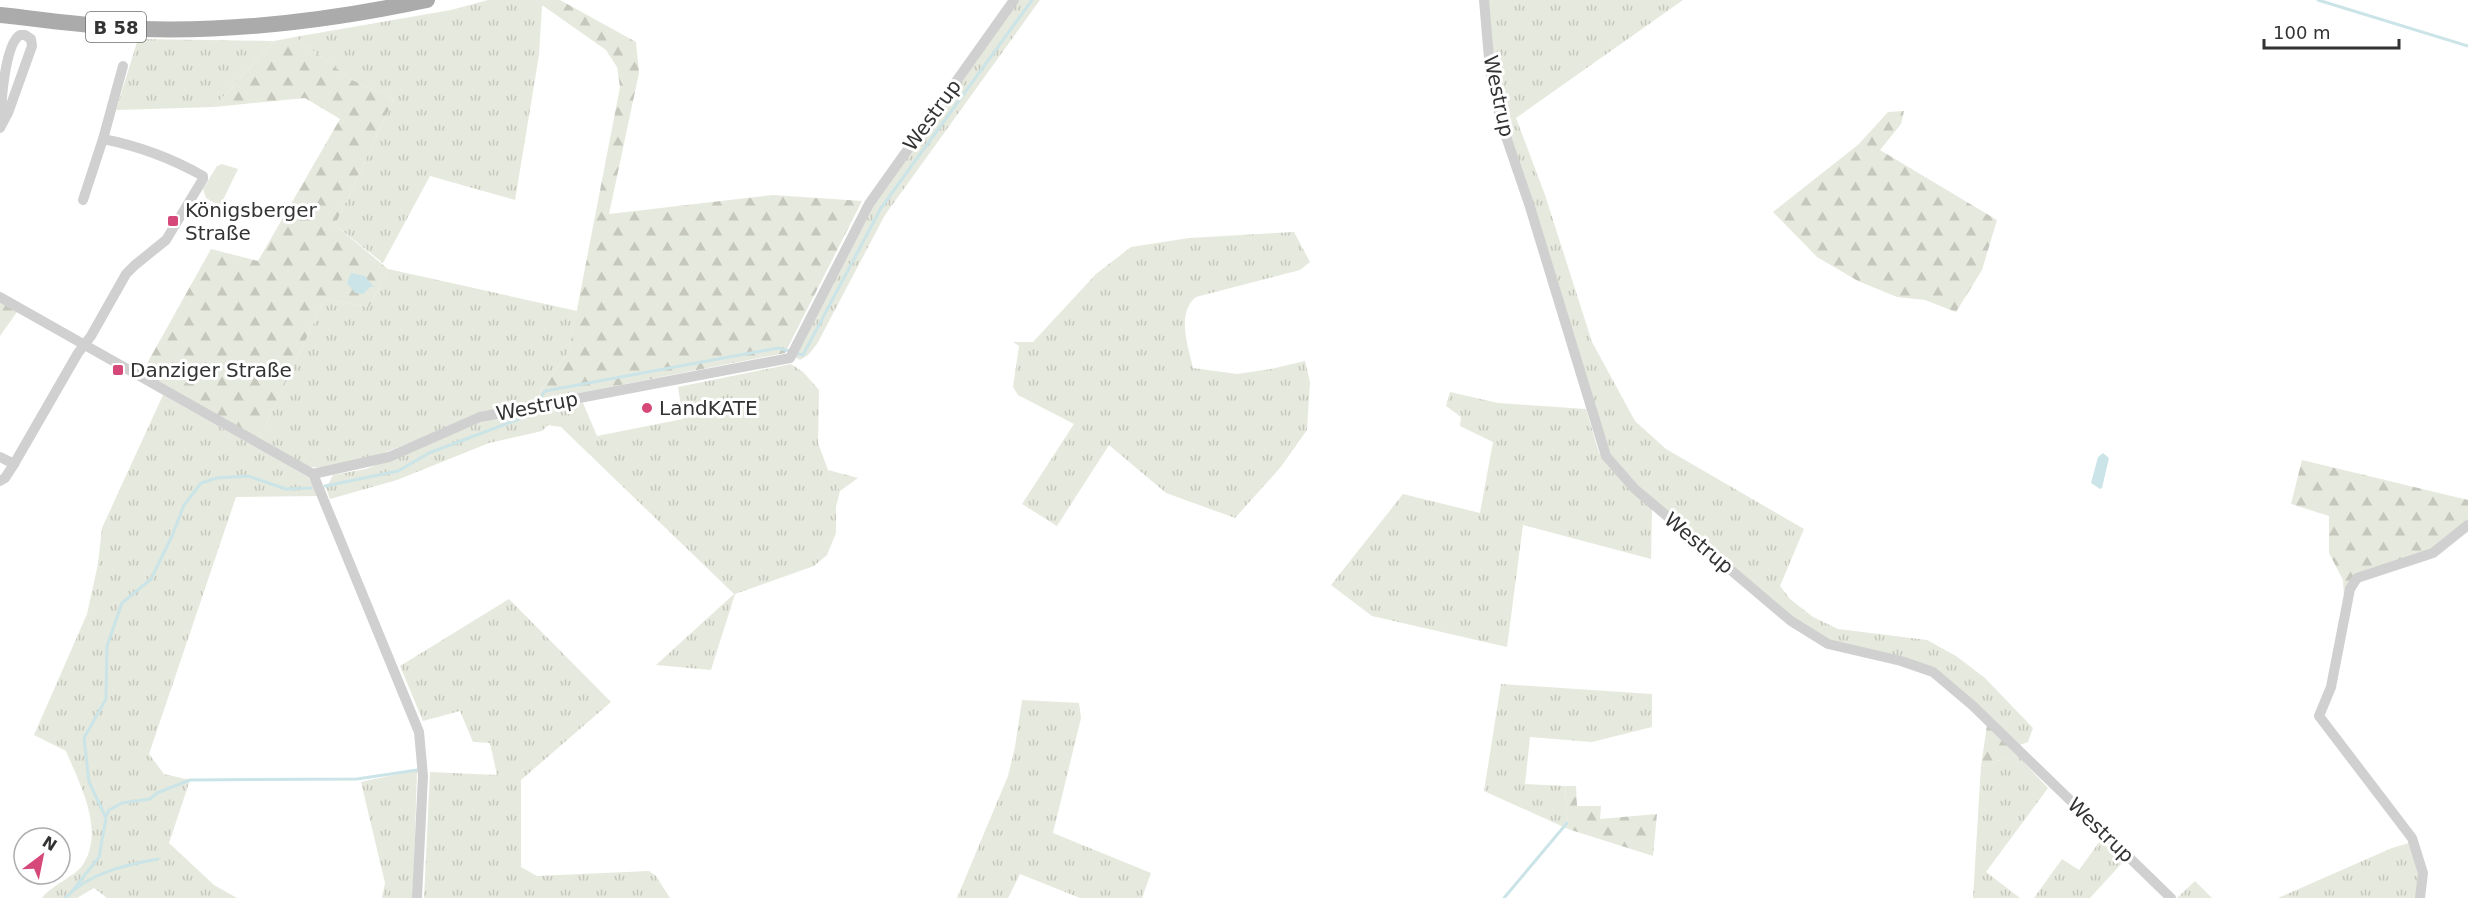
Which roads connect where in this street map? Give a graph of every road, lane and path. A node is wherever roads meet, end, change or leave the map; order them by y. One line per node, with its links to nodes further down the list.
1 (427, 0): 4 (main road, B 58)
2 (1014, 0): 13 (street, Westrup)
3 (1484, 0): 17 (street, Westrup)
4 (0, 15)
5 (123, 66): 7 (street)
6 (1, 125): 6 (street)
7 (103, 139): 8 (street); 10 (street)
8 (83, 200)
9 (0, 297): 10 (street)
10 (84, 345): 12 (street); 13 (street)
11 (0, 457): 12 (street)
12 (14, 464): 14 (street)
13 (313, 474): 16 (street)
14 (0, 481)
15 (2468, 525): 18 (street)
16 (417, 898)
17 (2171, 898)
18 (2420, 898)

